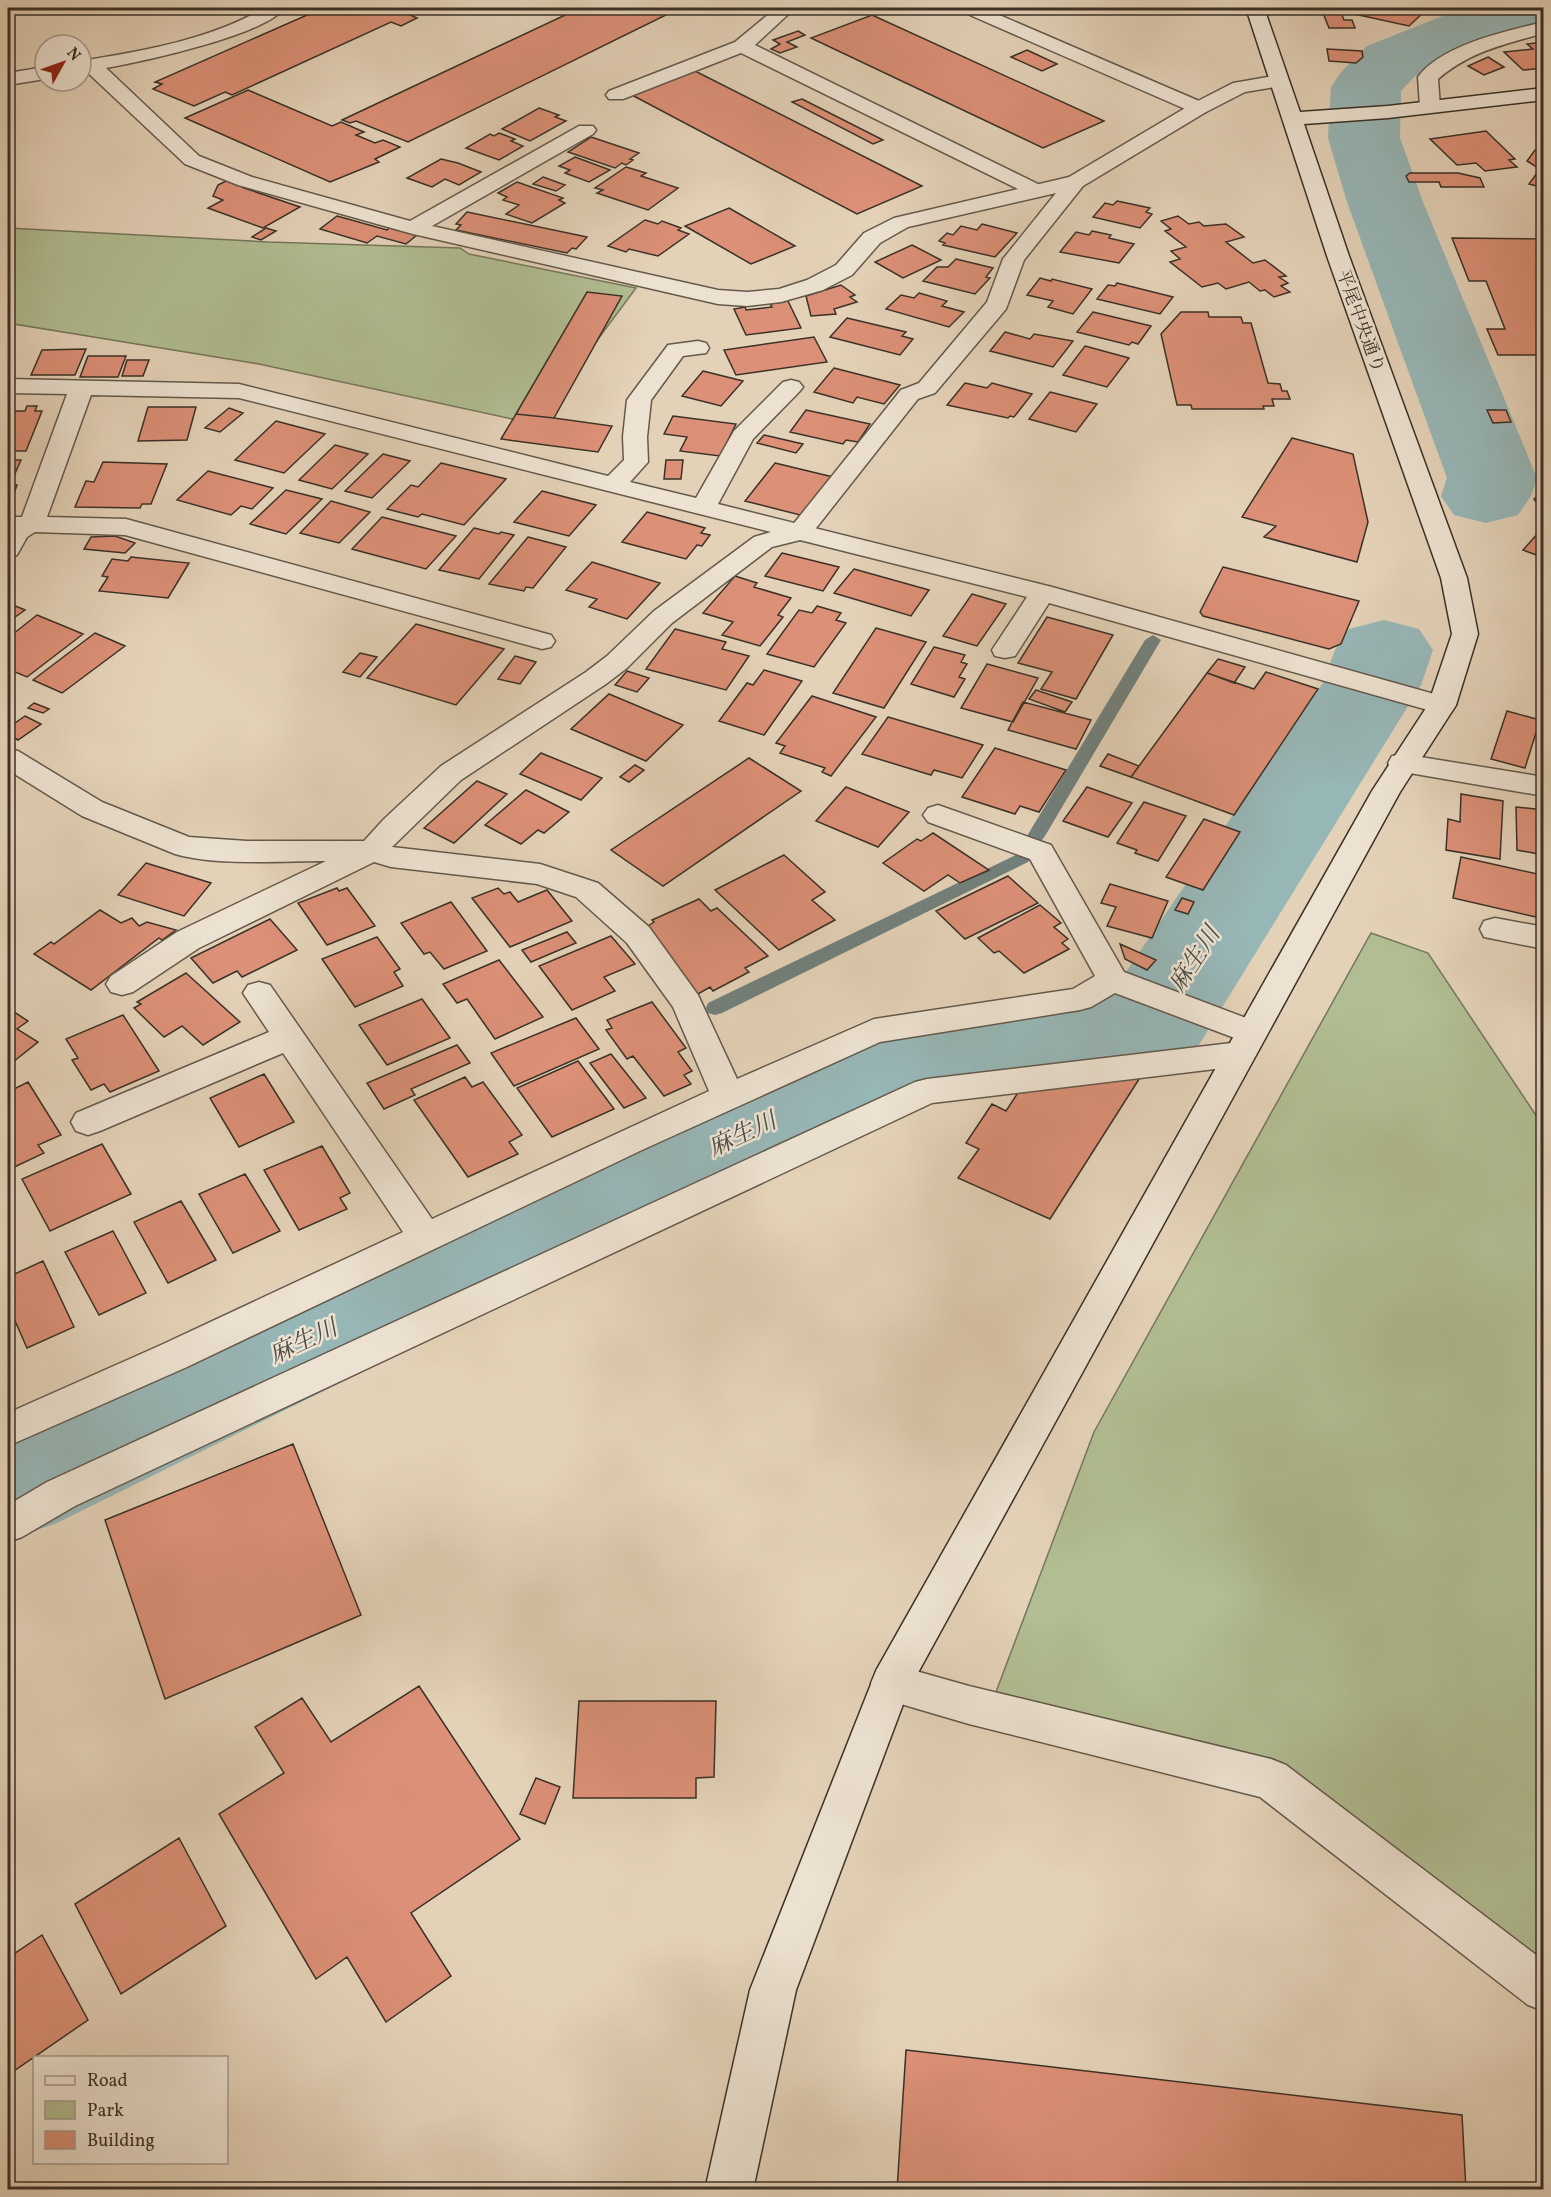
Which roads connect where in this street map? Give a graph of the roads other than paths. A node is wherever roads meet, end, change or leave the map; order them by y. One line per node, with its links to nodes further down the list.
1 (786, 8): 6 (street)
2 (969, 8): 15 (street)
3 (1255, 8): 11 (street, 平尾中央通り)
4 (267, 9): 7 (street)
5 (1544, 27): 14 (street)
6 (742, 46): 12 (street); 19 (street)
7 (93, 65)
8 (93, 72): 20 (street)
9 (33, 75): 10 (street)
10 (8, 79)
11 (1279, 81): 15 (street); 16 (street, 平尾中央通り)
12 (616, 94)
13 (1544, 94): 14 (street)
14 (1430, 107): 16 (street)
15 (1198, 108): 18 (street)
16 (1292, 119): 33 (street, 平尾中央通り)
17 (586, 130): 20 (street)
18 (1076, 182): 19 (street); 28 (street)
19 (1037, 191): 20 (street)
20 (413, 228)
21 (698, 348): 25 (street)
22 (8, 386): 23 (street)
23 (82, 386): 25 (street); 27 (street)
24 (790, 387): 26 (street)
25 (614, 485): 26 (street)
26 (703, 508): 28 (street)
27 (20, 524): 29 (street); 31 (street)
28 (800, 532): 30 (street); 38 (street)
29 (8, 550)
30 (1043, 593): 32 (street); 33 (street)
31 (542, 641)
32 (1005, 650)
33 (1442, 705): 35 (street)
34 (8, 758): 38 (street)
35 (1402, 764): 36 (street); 45 (street)
36 (1544, 787)
37 (939, 815): 42 (street)
38 (372, 851): 41 (street); 46 (street)
39 (1495, 929): 40 (street)
40 (1544, 938)
41 (122, 984)
42 (1127, 985): 45 (street); 46 (street)
43 (259, 993): 44 (street)
44 (289, 1037): 47 (street); 48 (street)
45 (1246, 1043): 50 (street); 51 (street)
46 (728, 1097): 48 (street)
47 (88, 1122)
48 (425, 1237): 49 (street)
49 (8, 1430)
50 (8, 1525)
51 (891, 1683): 52 (street); 53 (street)
52 (1544, 1989)
53 (729, 2190)

